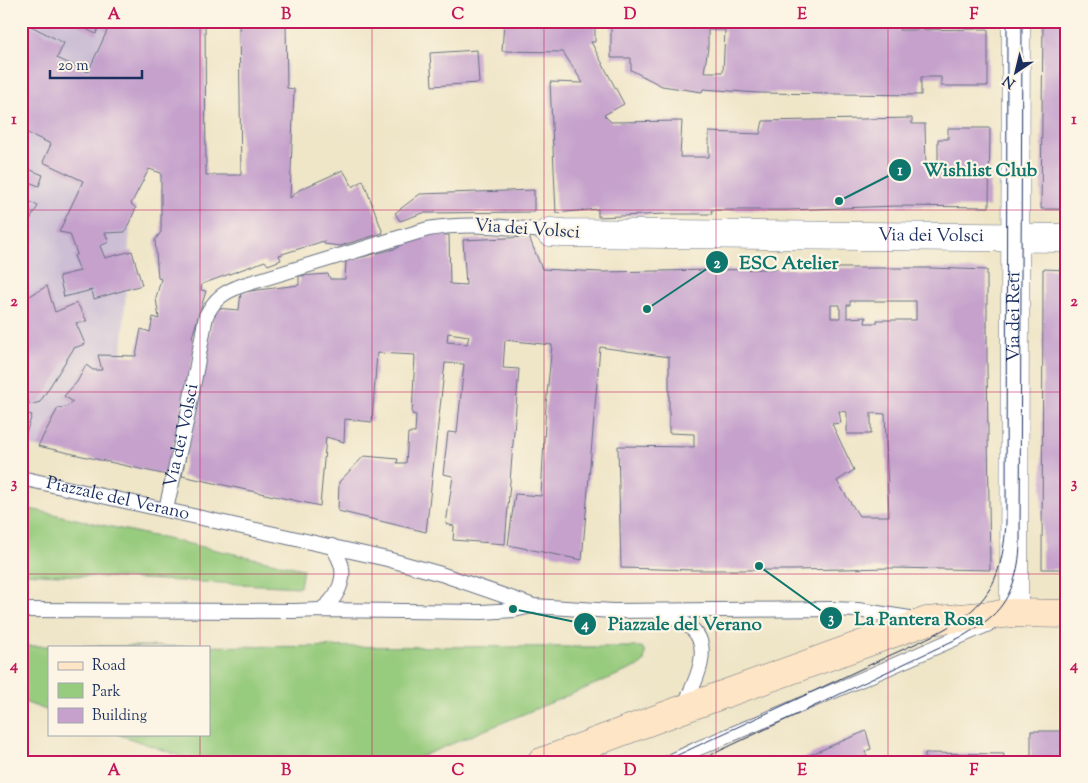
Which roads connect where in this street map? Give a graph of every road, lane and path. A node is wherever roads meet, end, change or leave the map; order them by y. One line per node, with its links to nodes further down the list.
1 (1016, 21): 3 (street, Via dei Reti)
2 (550, 232): 3 (street, Via dei Volsci); 6 (lane, Via dei Volsci)
3 (1015, 237): 4 (street, Via dei Volsci); 12 (street, Via dei Reti)
4 (1067, 238)
5 (21, 478): 6 (lane, Piazzale del Verano)
6 (166, 509): 7 (lane, Piazzale del Verano)
7 (332, 546): 8 (lane, Piazzale del Verano); 10 (lane)
8 (534, 606): 10 (lane, Piazzale del Verano); 11 (lane, Piazzale del Verano)
9 (21, 610): 10 (lane, Piazzale del Verano)
10 (321, 610)
11 (660, 611): 14 (lane, Piazzale del Verano); 15 (lane, Piazzale del Verano)
12 (1014, 613): 13 (main road, Piazzale del Verano); 14 (main road, Piazzale del Verano); 17 (lane)
13 (1067, 614)
14 (927, 621): 15 (main road, Piazzale del Verano)
15 (683, 709): 16 (main road, Piazzale del Verano)
16 (541, 762)
17 (670, 762)

